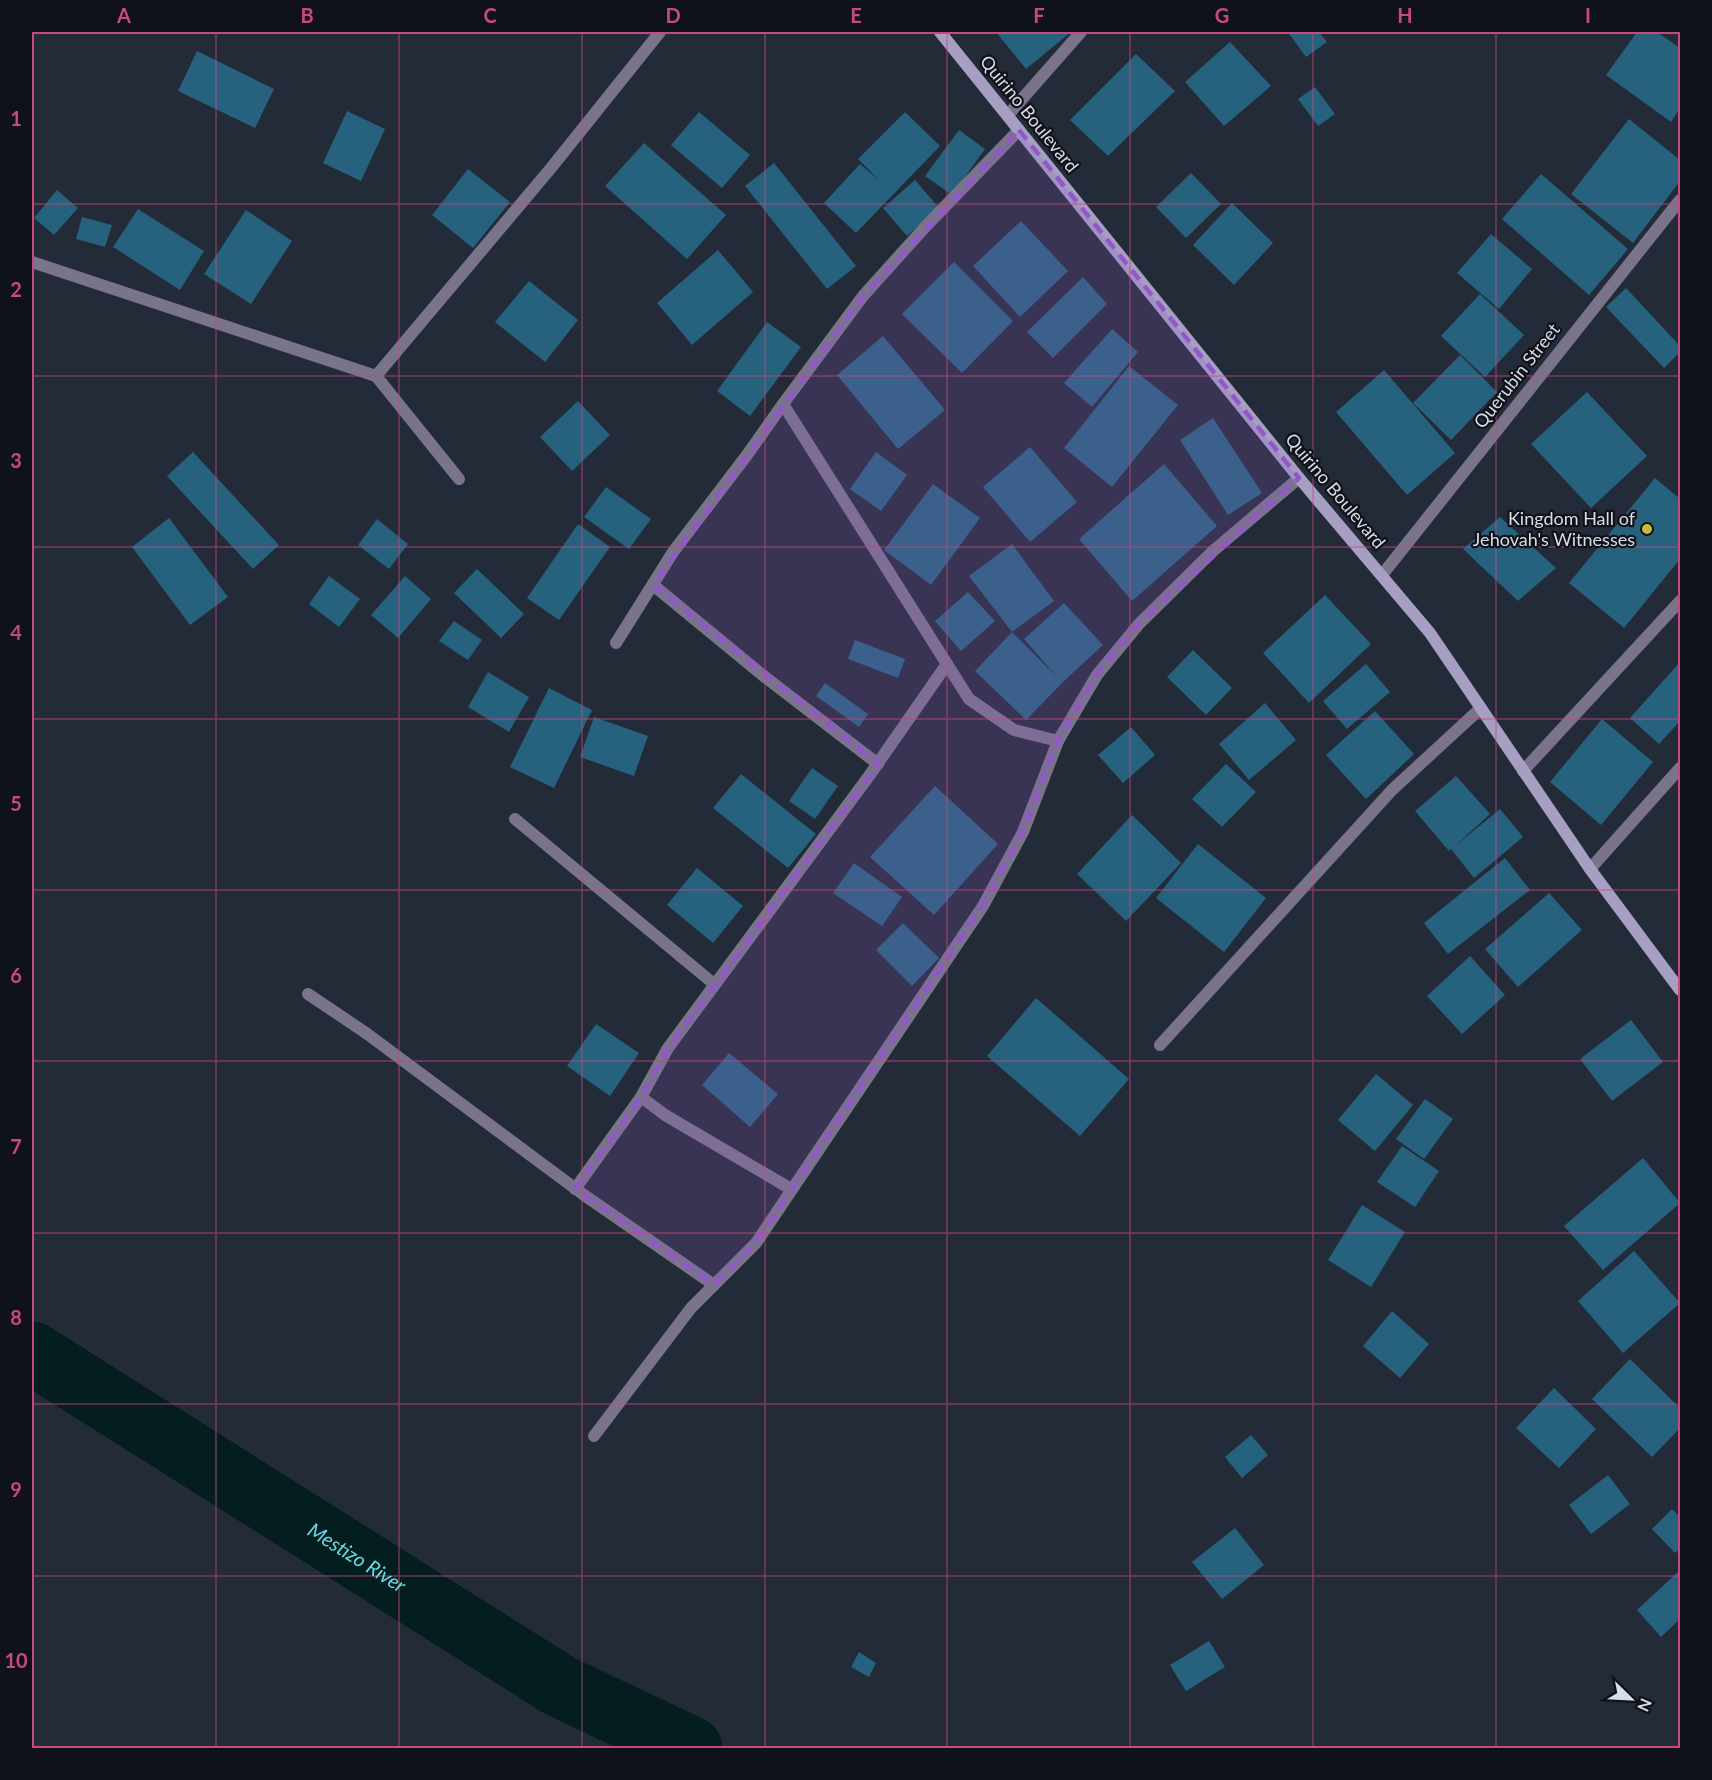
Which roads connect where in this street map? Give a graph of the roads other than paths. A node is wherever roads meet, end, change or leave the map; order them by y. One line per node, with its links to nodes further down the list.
1 (660, 32): 8 (street)
2 (940, 32): 4 (main road, Quirino Boulevard)
3 (1081, 32): 4 (street)
4 (1008, 115): 5 (main road, Quirino Boulevard)
5 (1019, 130): 9 (street); 10 (main road, Quirino Boulevard)
6 (1680, 200): 12 (street, Querubin Street)
7 (32, 262): 8 (street)
8 (376, 376): 11 (street)
9 (783, 404): 13 (street); 16 (street)
10 (1299, 477): 12 (main road, Quirino Boulevard); 18 (street)
11 (459, 479)
12 (1383, 575): 17 (main road, Quirino Boulevard)
13 (653, 585): 15 (street); 19 (street)
14 (1680, 601): 21 (street)
15 (616, 644)
16 (947, 664): 18 (street); 19 (street)
17 (1481, 708): 21 (main road, Quirino Boulevard); 27 (street)
18 (1058, 741): 30 (street)
19 (878, 764): 24 (street)
20 (1680, 768): 23 (street)
21 (1523, 771): 23 (main road, Quirino Boulevard)
22 (515, 819): 24 (street)
23 (1590, 868): 25 (main road, Quirino Boulevard)
24 (714, 984): 28 (street)
25 (1680, 990)
26 (308, 994): 29 (street)
27 (1160, 1045)
28 (641, 1097): 29 (street); 30 (street)
29 (575, 1189): 31 (street)
30 (791, 1189): 31 (street)
31 (714, 1285): 32 (street)
32 (594, 1436)

